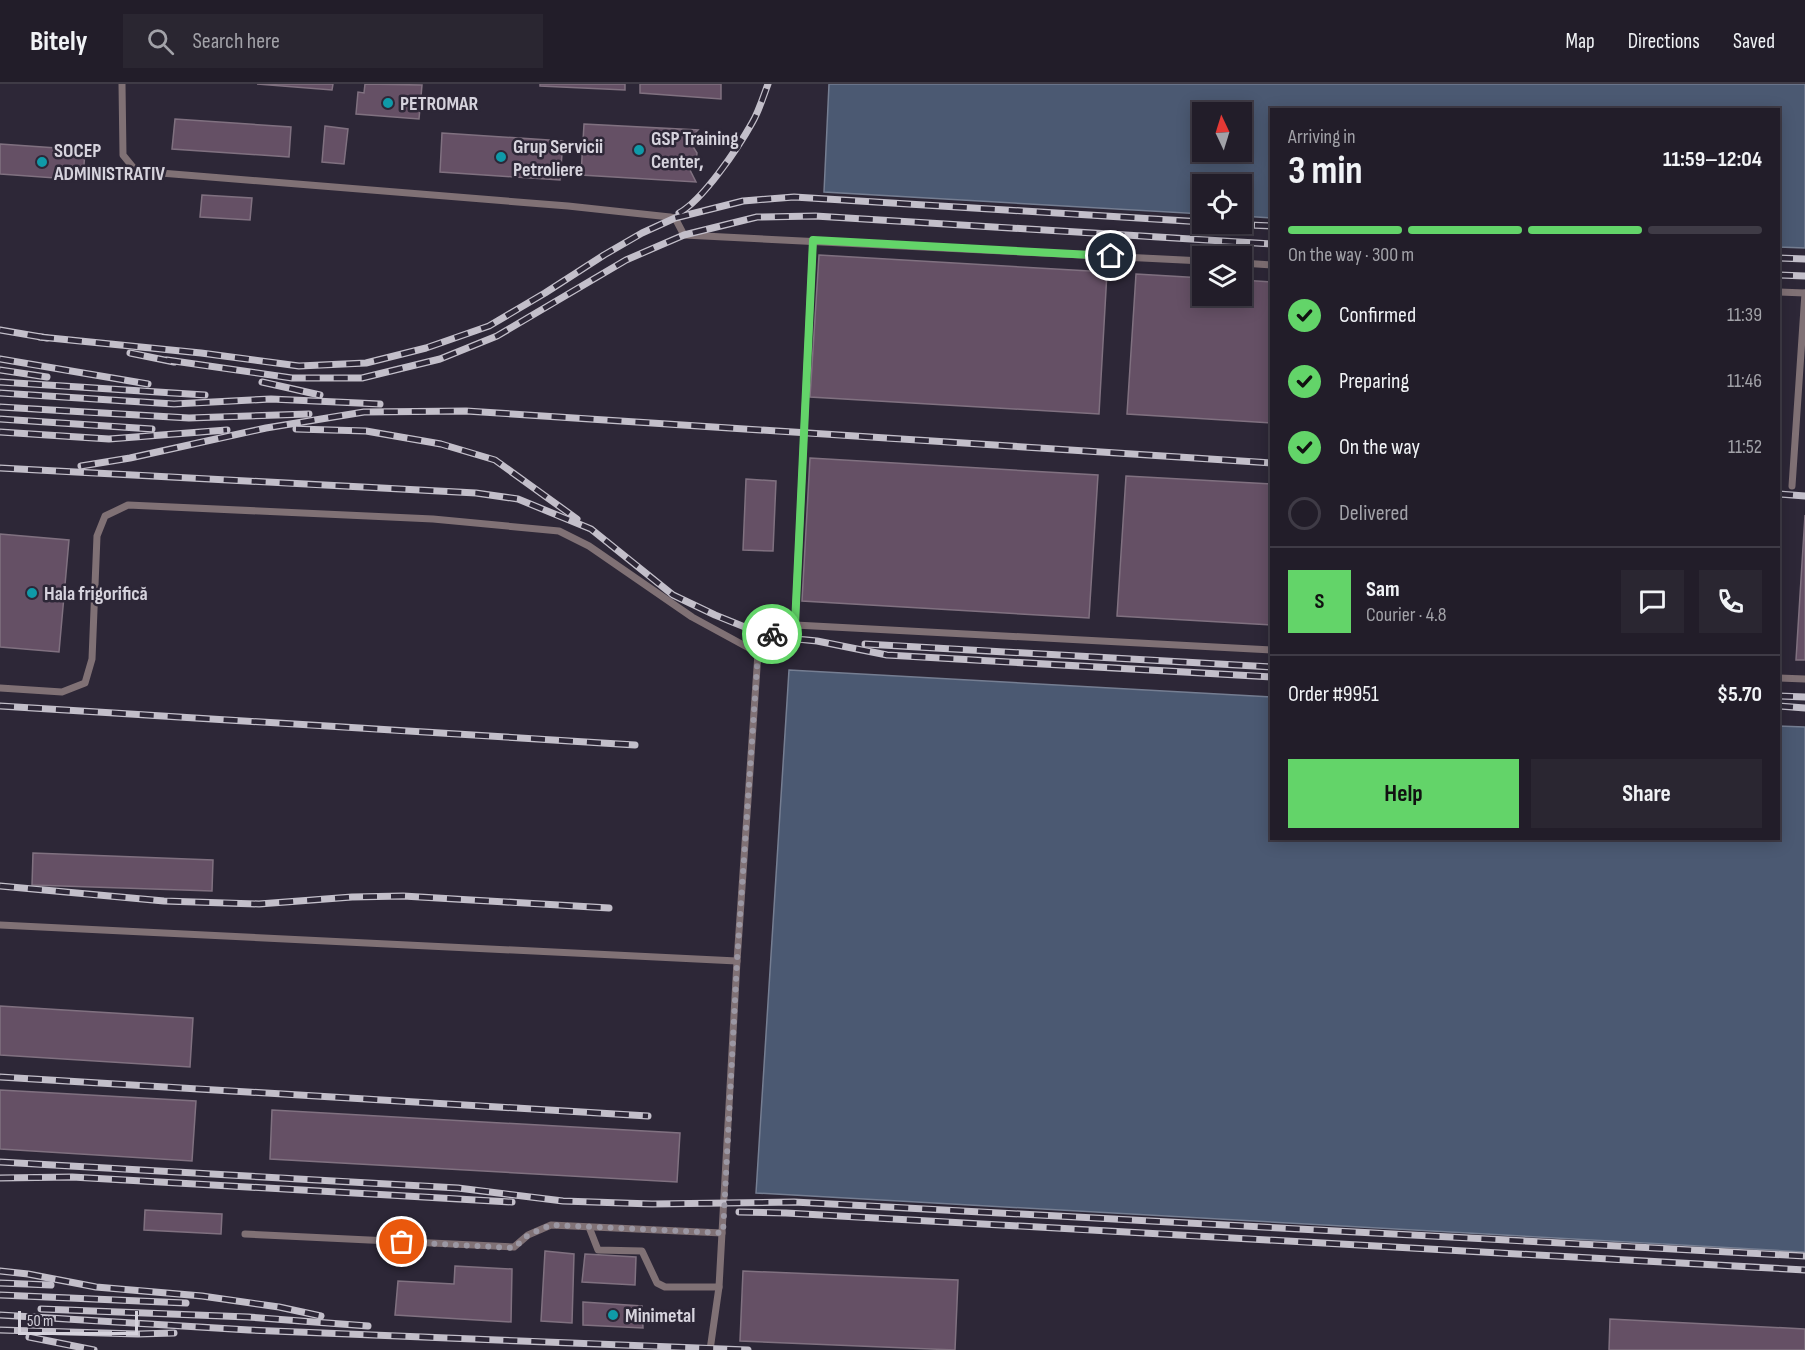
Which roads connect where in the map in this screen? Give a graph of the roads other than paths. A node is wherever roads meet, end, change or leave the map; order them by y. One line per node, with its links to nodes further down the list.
1 (122, 84): 2 (lane)
2 (813, 240): 3 (lane); 9 (lane)
3 (1192, 260)
4 (1252, 264): 5 (lane)
5 (1270, 265)
6 (1780, 292): 7 (lane)
7 (1805, 293): 8 (lane)
8 (1792, 486)
9 (795, 625): 10 (lane); 11 (lane)
10 (1270, 650)
11 (758, 653): 14 (lane); 16 (lane)
12 (1780, 678): 13 (lane)
13 (1805, 679)
14 (0, 688)
15 (0, 925): 16 (lane)
16 (737, 961): 18 (lane)
17 (589, 1227): 18 (lane); 19 (lane); 20 (lane)
18 (723, 1233): 20 (lane)
19 (245, 1234)
20 (719, 1287): 21 (lane)
21 (710, 1350)

